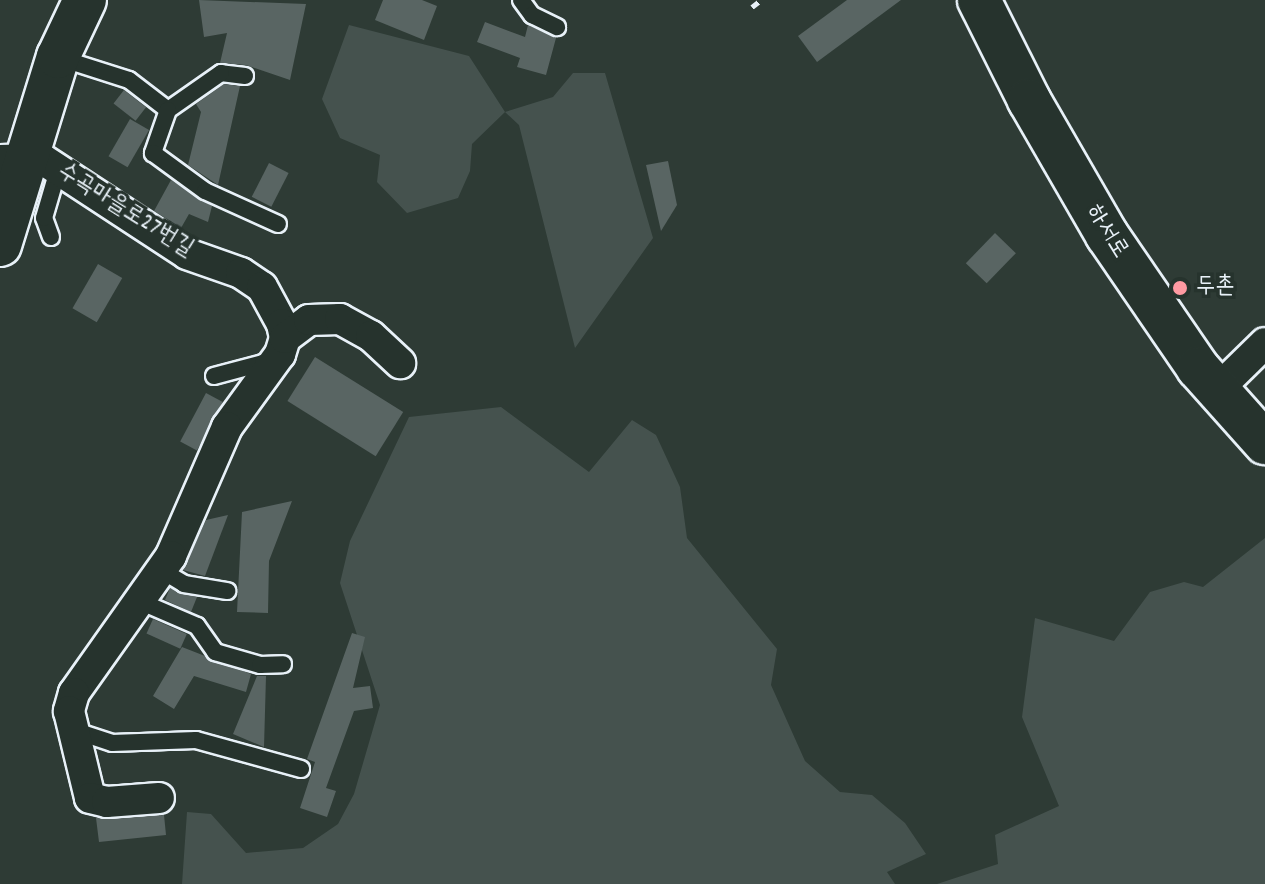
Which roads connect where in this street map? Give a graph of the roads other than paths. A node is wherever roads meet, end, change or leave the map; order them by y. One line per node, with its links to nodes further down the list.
1 (85, 0): 5 (street)
2 (521, 0): 4 (lane)
3 (979, 0): 17 (street, 하서로)
4 (557, 27)
5 (58, 57): 7 (lane); 8 (street)
6 (245, 76): 7 (lane)
7 (168, 110): 9 (lane)
8 (27, 164): 10 (lane); 11 (street); 12 (street, 수곡마을로27번길)
9 (278, 224)
10 (51, 237)
11 (0, 245)
12 (285, 338): 14 (street); 15 (street)
13 (1265, 343): 17 (street)
14 (400, 363)
15 (270, 368): 16 (lane); 19 (street)
16 (214, 376)
17 (1217, 390): 18 (street, 하서로)
18 (1265, 443)
19 (161, 570): 20 (lane); 21 (street)
20 (227, 591)
21 (139, 601): 22 (lane); 23 (street)
22 (283, 664)
23 (73, 730): 24 (lane); 25 (street)
24 (301, 769)
25 (159, 798)

